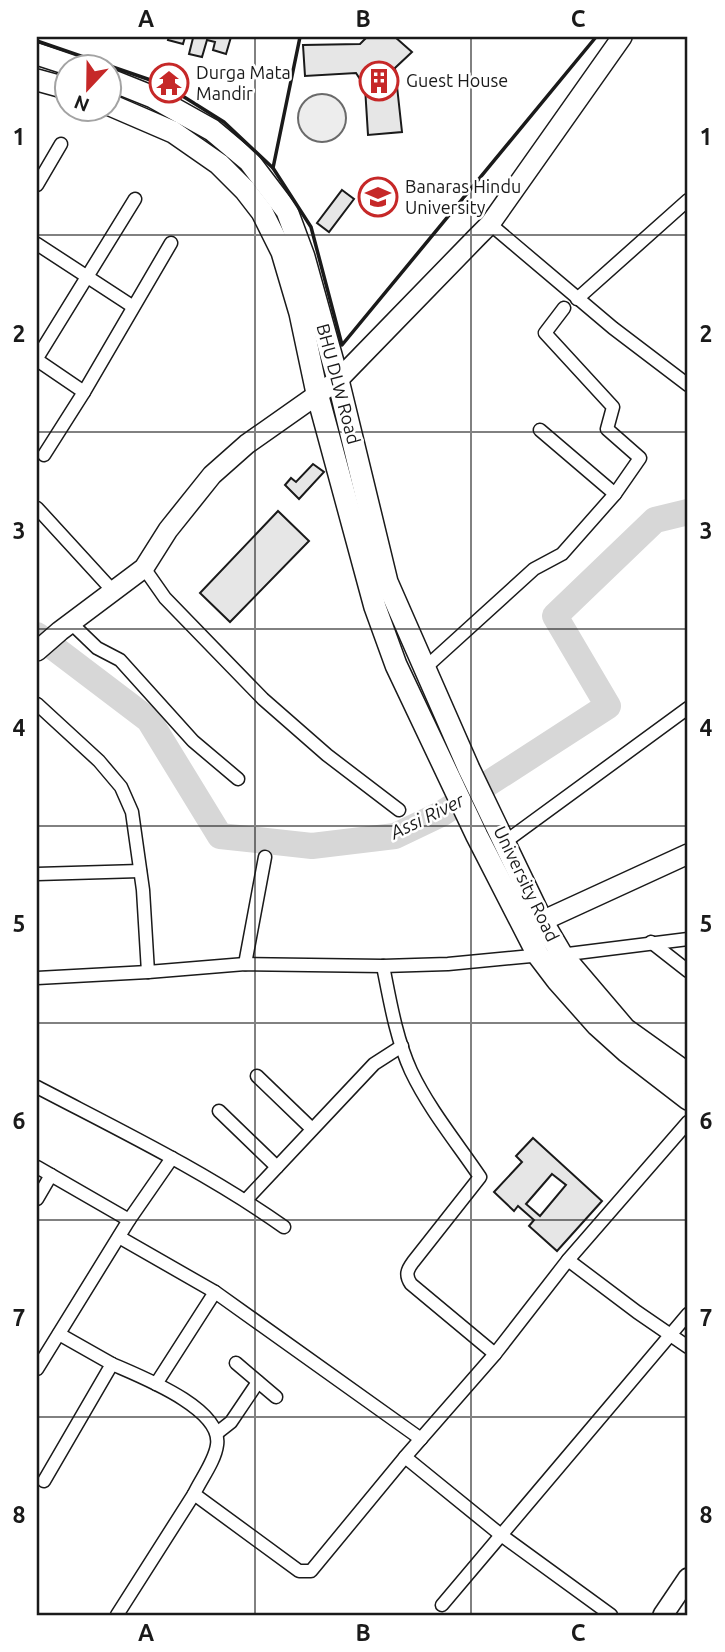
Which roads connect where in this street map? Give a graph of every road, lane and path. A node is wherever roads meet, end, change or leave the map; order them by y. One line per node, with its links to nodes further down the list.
1 (622, 37): 8 (street)
2 (122, 85): 16 (main road, BHU DLW Road)
3 (122, 110): 19 (main road, BHU DLW Road)
4 (61, 144): 5 (street)
5 (37, 185)
6 (135, 199): 11 (street)
7 (688, 200): 12 (street)
8 (490, 223): 12 (street); 16 (street)
9 (171, 243): 13 (street)
10 (37, 244): 11 (street)
11 (89, 277): 13 (street); 15 (street)
12 (577, 299): 17 (street)
13 (132, 306): 18 (street)
14 (564, 308): 22 (street)
15 (37, 359): 18 (street)
16 (338, 380): 19 (street); 28 (main road, BHU DLW Road)
17 (688, 385)
18 (84, 392): 21 (street)
19 (317, 393): 24 (street); 42 (main road, BHU DLW Road)
20 (540, 430): 22 (street)
21 (44, 455)
22 (615, 494): 28 (street)
23 (37, 508): 25 (street)
24 (144, 568): 25 (street); 33 (street)
25 (113, 592): 26 (street)
26 (65, 627): 27 (street); 32 (street)
27 (37, 651)
28 (425, 668): 31 (main road, BHU DLW Road)
29 (37, 704): 37 (street)
30 (688, 708): 34 (street)
31 (469, 769): 34 (main road, University Road)
32 (238, 779)
33 (399, 810)
34 (505, 842): 39 (main road, University Road)
35 (688, 854): 39 (street)
36 (265, 857): 44 (street)
37 (140, 870): 38 (street); 47 (street)
38 (37, 874)
39 (542, 921): 43 (main road, University Road)
40 (688, 939): 41 (street)
41 (651, 942): 43 (street); 46 (street)
42 (538, 955): 43 (street); 45 (street); 53 (main road, BHU DLW Road)
43 (562, 955): 50 (main road, University Road)
44 (244, 964): 45 (street); 47 (street)
45 (383, 966): 49 (street)
46 (688, 971)
47 (148, 972): 48 (street)
48 (37, 978)
49 (402, 1046): 56 (street); 72 (street)
50 (688, 1074)
51 (257, 1076): 56 (street)
52 (37, 1087): 57 (street)
53 (688, 1099)
54 (219, 1111): 59 (street)
55 (688, 1122): 66 (street)
56 (312, 1129): 59 (street)
57 (172, 1158): 62 (street); 63 (street)
58 (37, 1167): 60 (street)
59 (277, 1167): 62 (street)
60 (51, 1175): 61 (street); 63 (street)
61 (37, 1199)
62 (246, 1200): 64 (street)
63 (129, 1220): 65 (street)
64 (284, 1227)
65 (119, 1237): 67 (street); 69 (street)
66 (568, 1260): 70 (street); 72 (street)
67 (215, 1292): 77 (street); 80 (street)
68 (688, 1314): 70 (street)
69 (59, 1334): 74 (street); 75 (street)
70 (670, 1335): 71 (street); 84 (street)
71 (688, 1347)
72 (495, 1354): 80 (street)
73 (236, 1363): 76 (street)
74 (112, 1364): 77 (street); 82 (street)
75 (37, 1368)
76 (258, 1382): 78 (street); 79 (street)
77 (156, 1384): 79 (street)
78 (276, 1396)
79 (217, 1433): 83 (street)
80 (421, 1439): 81 (street)
81 (405, 1457): 83 (street); 84 (street)
82 (44, 1481)
83 (194, 1494): 87 (street)
84 (501, 1535): 86 (street); 88 (street)
85 (688, 1578): 89 (street)
86 (442, 1605)
87 (117, 1615)
88 (611, 1615)
89 (663, 1615)

